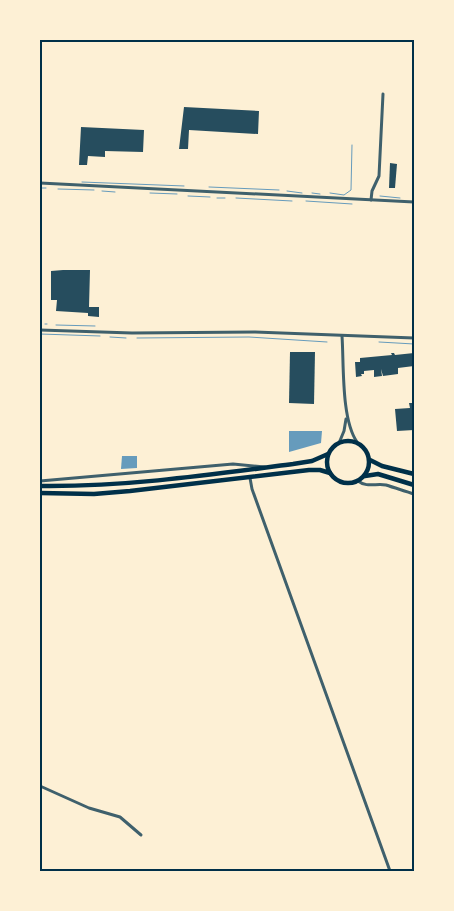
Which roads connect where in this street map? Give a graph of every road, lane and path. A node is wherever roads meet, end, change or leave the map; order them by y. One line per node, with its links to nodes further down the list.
1 (383, 94): 3 (street)
2 (40, 182): 3 (street)
3 (371, 200): 4 (street)
4 (414, 202)
5 (40, 330): 6 (street)
6 (342, 336): 7 (street); 8 (street)
7 (414, 338)
8 (347, 416): 9 (street); 10 (street)
9 (357, 442): 10 (main road); 12 (main road)
10 (339, 443): 11 (main road)
11 (328, 454): 13 (main road); 14 (main road)
12 (370, 460): 15 (main road); 16 (main road)
13 (271, 467): 18 (street); 21 (main road)
14 (330, 473): 17 (main road); 19 (main road)
15 (414, 474)
16 (365, 476): 19 (main road); 20 (main road)
17 (250, 478): 22 (main road); 26 (street)
18 (40, 481)
19 (358, 481): 23 (street)
20 (414, 485)
21 (40, 486)
22 (40, 493)
23 (414, 494)
24 (40, 786): 25 (street)
25 (141, 835)
26 (390, 871)

